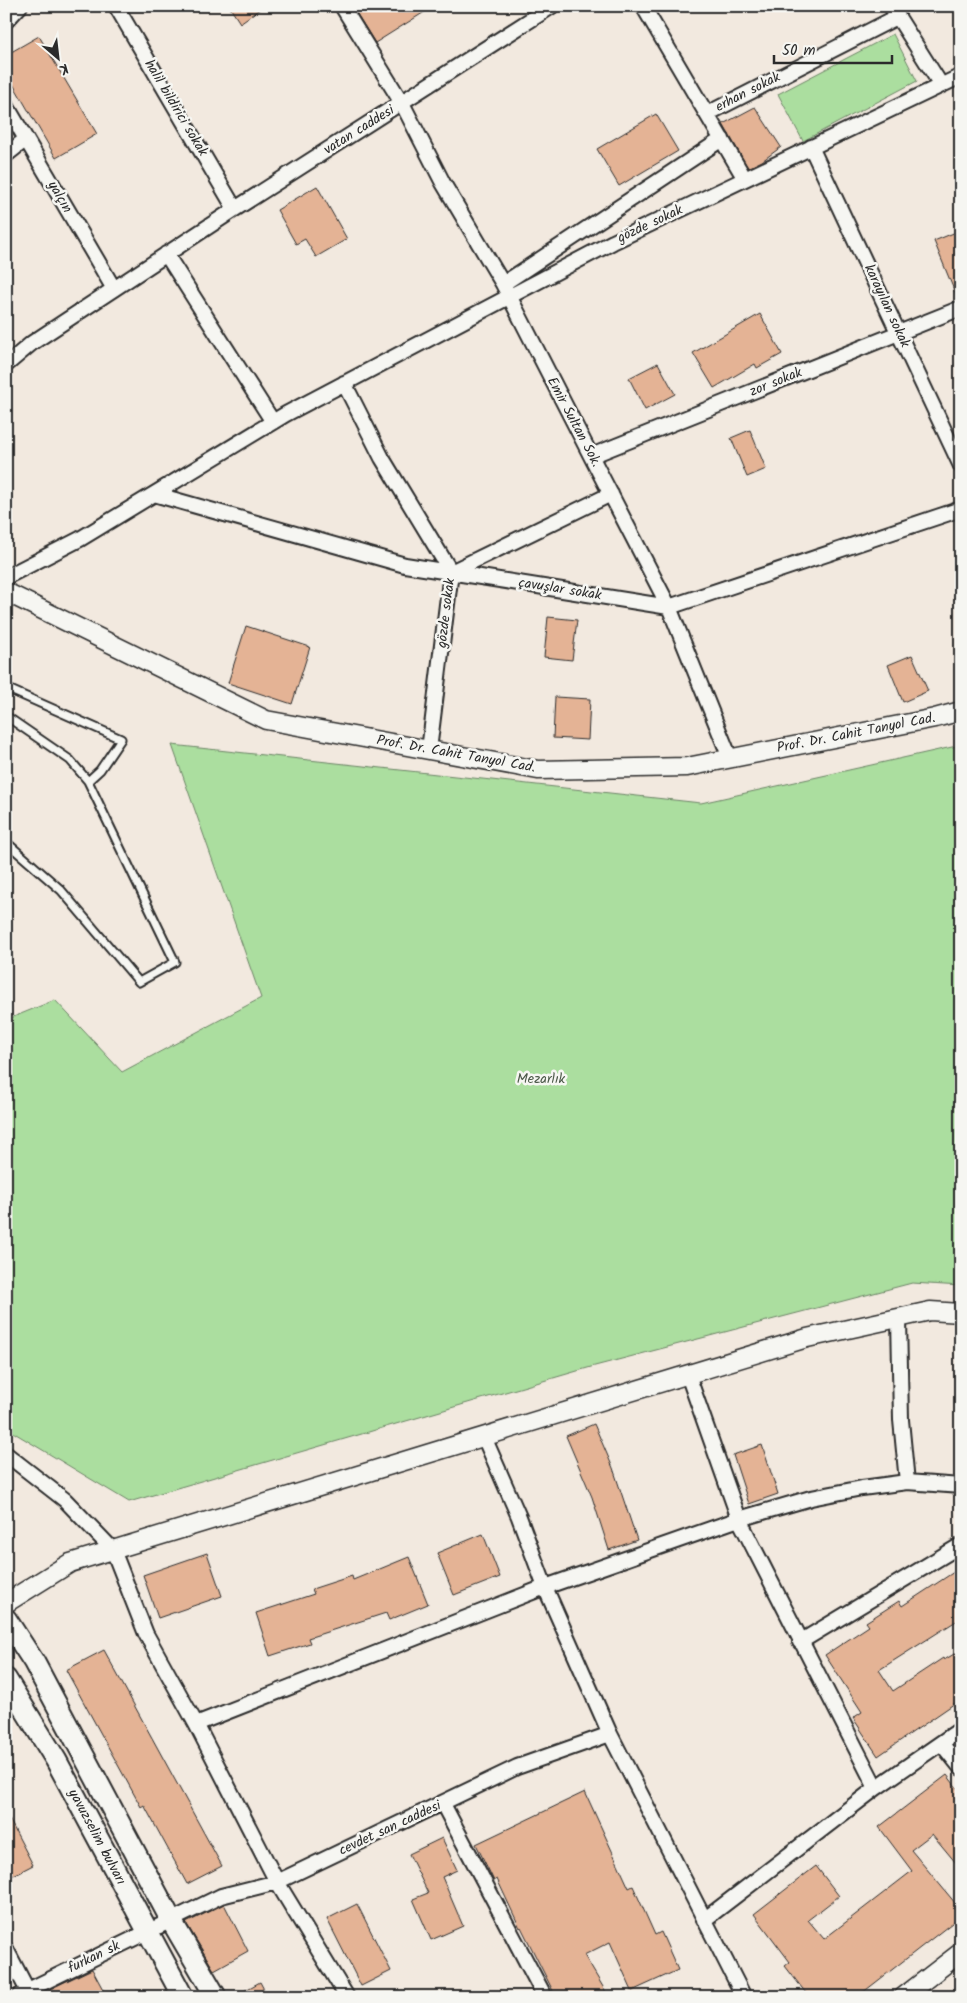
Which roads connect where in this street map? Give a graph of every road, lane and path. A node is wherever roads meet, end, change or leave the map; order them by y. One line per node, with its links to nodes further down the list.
1 (20, 6): 7 (street)
2 (116, 6): 18 (street, halil bildirici sokak)
3 (342, 6): 10 (street, Emir Sultan Sok.)
4 (552, 6): 10 (street, vatan caddesi)
5 (642, 6): 12 (street)
6 (894, 12): 9 (street); 12 (street, erhan sokak)
7 (6, 21)
8 (961, 76): 9 (street, gözde sokak)
9 (941, 85): 15 (street, gözde sokak)
10 (400, 100): 18 (street, vatan caddesi); 21 (street, Emir Sultan Sok.)
11 (6, 104): 13 (street, yalçın)
12 (707, 114): 14 (street)
13 (26, 139): 16 (street); 20 (street, yalçın)
14 (722, 139): 17 (street); 21 (street, gözde sokak)
15 (811, 147): 17 (street, gözde sokak); 23 (street, karayılan sokak)
16 (6, 155)
17 (746, 179): 21 (street, gözde sokak)
18 (235, 209): 19 (street, vatan caddesi)
19 (166, 254): 20 (street, vatan caddesi); 26 (street)
20 (114, 289): 24 (street, vatan caddesi)
21 (505, 290): 25 (street, gözde sokak); 27 (street, Emir Sultan Sok.)
22 (961, 308): 23 (street, zor sokak)
23 (900, 332): 27 (street, zor sokak); 28 (street, karayılan sokak)
24 (6, 365)
25 (344, 383): 26 (street, gözde sokak); 32 (street, gözde sokak)
26 (273, 422): 29 (street, gözde sokak)
27 (592, 456): 30 (street, Emir Sultan Sok.)
28 (961, 466)
29 (154, 494): 32 (street, çavuşlar sokak); 33 (street, gözde sokak)
30 (611, 494): 32 (street); 35 (street, Emir Sultan Sok.)
31 (961, 509): 35 (street, çavuşlar sokak)
32 (451, 572): 35 (street, çavuşlar sokak); 39 (street, gözde sokak)
33 (6, 577)
34 (6, 592): 39 (street, Prof. Dr. Cahit Tanyol Cad.)
35 (669, 607): 40 (street, Emir Sultan Sok.)
36 (6, 688): 41 (lane)
37 (961, 711): 40 (street, Prof. Dr. Cahit Tanyol Cad.)
38 (6, 716): 41 (lane)
39 (429, 750): 40 (street, Prof. Dr. Cahit Tanyol Cad.)
40 (730, 758)
41 (88, 780): 42 (lane)
42 (6, 842)
43 (961, 1313): 44 (street)
44 (899, 1318): 45 (street); 48 (street)
45 (688, 1375): 46 (street); 50 (street)
46 (484, 1437): 52 (street); 53 (street)
47 (6, 1454): 52 (street)
48 (907, 1482): 49 (street); 50 (street)
49 (961, 1486)
50 (739, 1519): 53 (street); 56 (street)
51 (961, 1545): 56 (street)
52 (113, 1550): 54 (street); 58 (street)
53 (545, 1587): 58 (street); 60 (street)
54 (6, 1603)
55 (6, 1619): 66 (main road)
56 (800, 1642): 63 (street)
57 (6, 1679): 68 (main road, yavuzselim bulvarı)
58 (196, 1724): 65 (street)
59 (961, 1729): 61 (street)
60 (610, 1734): 64 (street, cevdet san caddesi); 67 (street)
61 (941, 1743): 62 (street); 63 (street)
62 (961, 1768)
63 (876, 1788): 67 (street)
64 (443, 1804): 65 (street, cevdet san caddesi); 73 (street)
65 (277, 1882): 66 (street, cevdet san caddesi); 76 (street)
66 (170, 1920): 68 (street, furkan sk); 75 (main road)
67 (704, 1920): 72 (street)
68 (147, 1931): 71 (street, furkan sk); 74 (main road, yavuzselim bulvarı)
69 (6, 1949): 71 (street)
70 (961, 1952): 77 (street)
71 (26, 1994)
72 (738, 1994)
73 (540, 1995)
74 (183, 1997)
75 (216, 1997)
76 (347, 1997)
77 (903, 1997)

